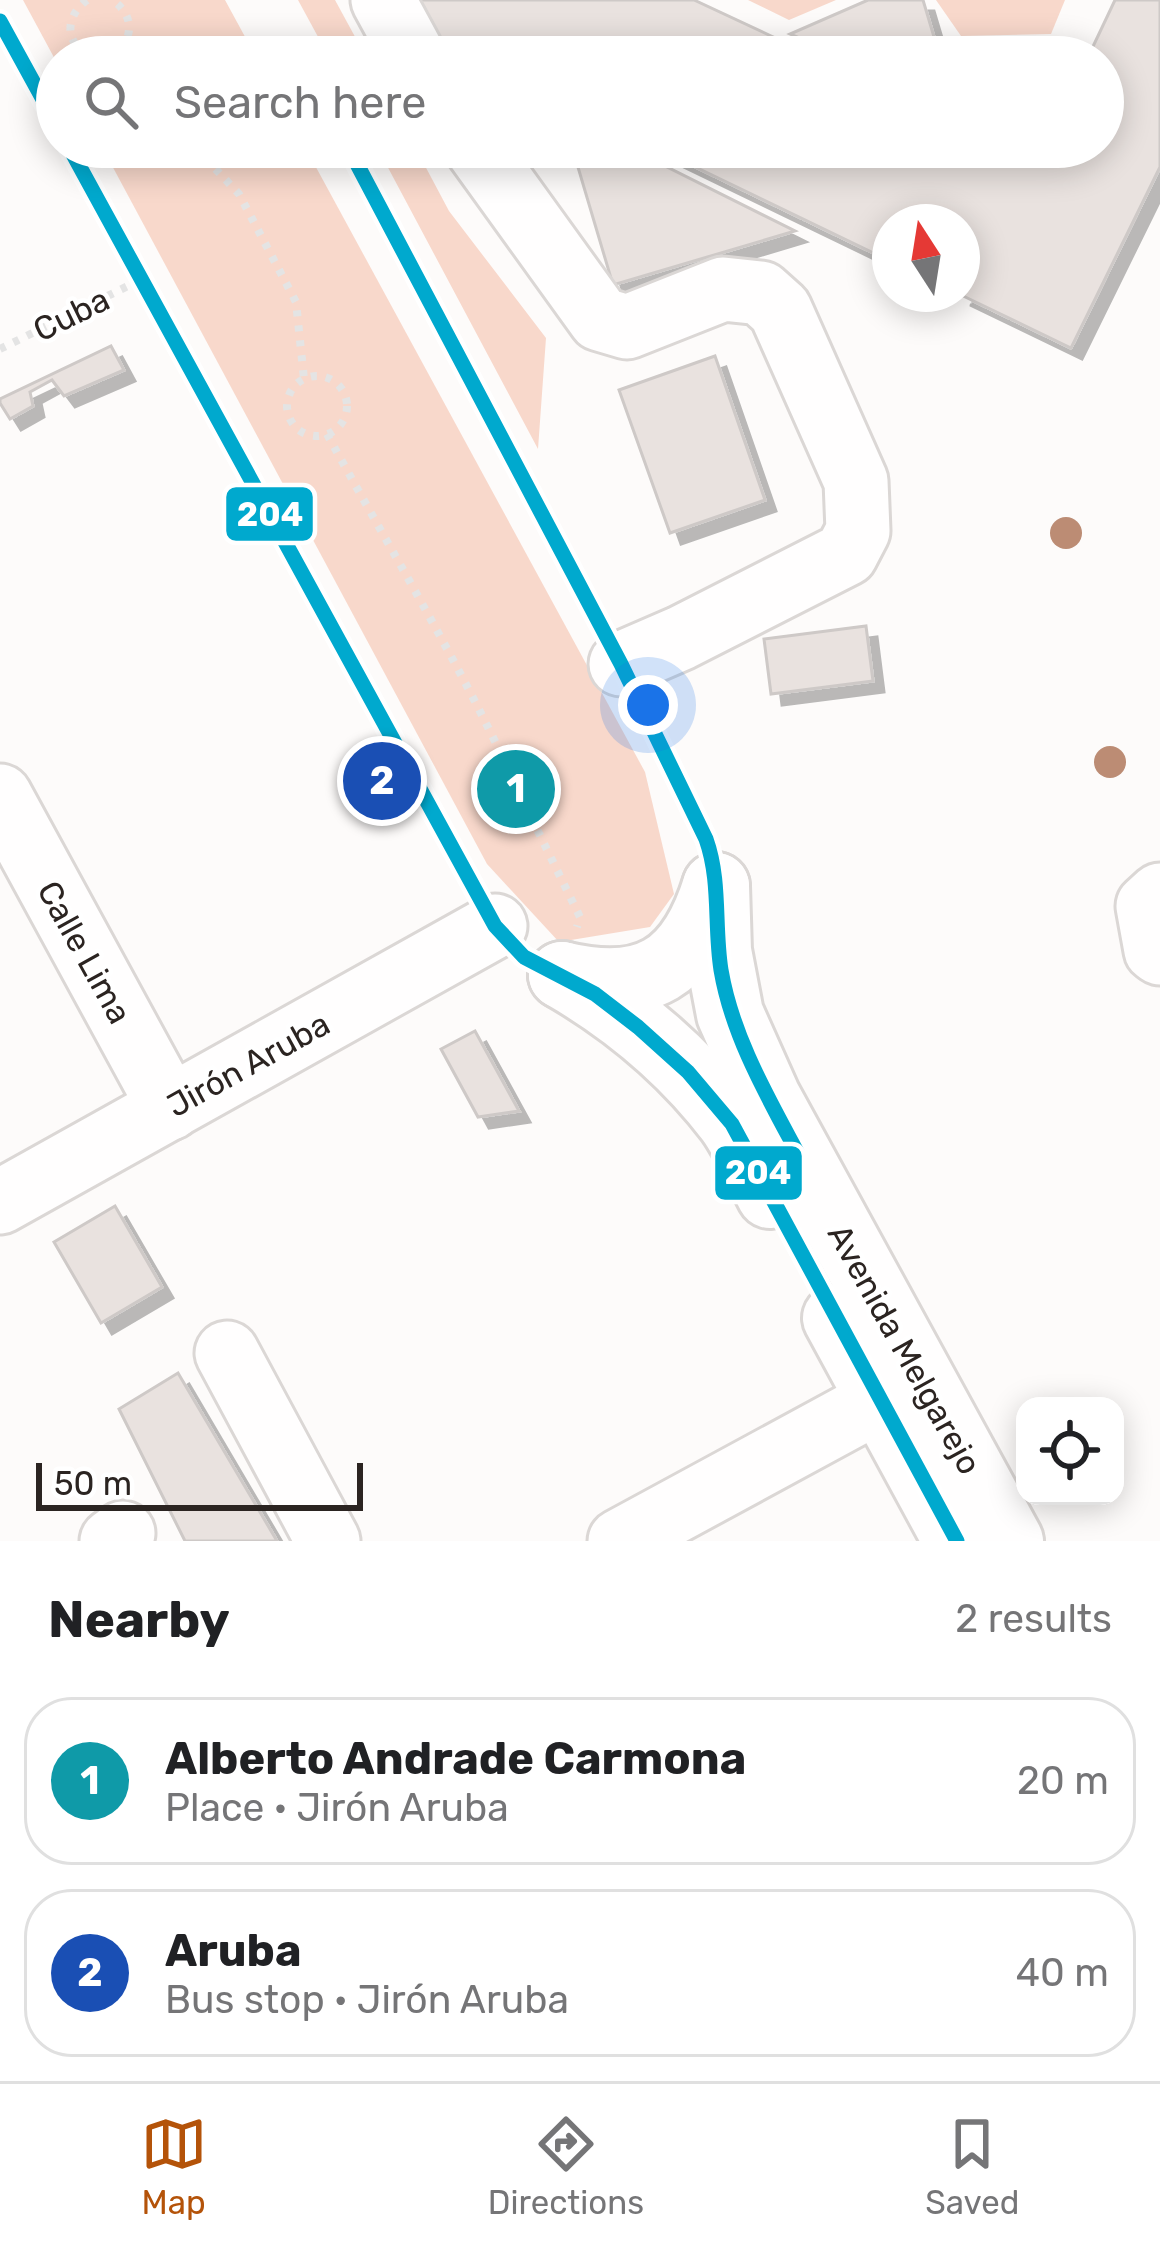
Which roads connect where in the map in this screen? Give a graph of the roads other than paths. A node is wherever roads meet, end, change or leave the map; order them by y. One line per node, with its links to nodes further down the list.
1 (382, 0): 2 (street)
2 (402, 36)
3 (491, 168): 4 (street)
4 (622, 664)
5 (0, 796): 9 (street, Calle Lima)
6 (1160, 895): 8 (street)
7 (496, 926): 9 (street, Jirón Aruba)
8 (1160, 953)
9 (170, 1108): 10 (street, Jirón Aruba)
10 (0, 1202)
11 (227, 1353): 13 (street)
12 (880, 1400): 14 (street); 15 (main road, Avenida Melgarejo); 16 (main road, Avenida Melgarejo)
13 (328, 1541)
14 (620, 1541)
15 (957, 1541)
16 (1010, 1541)

